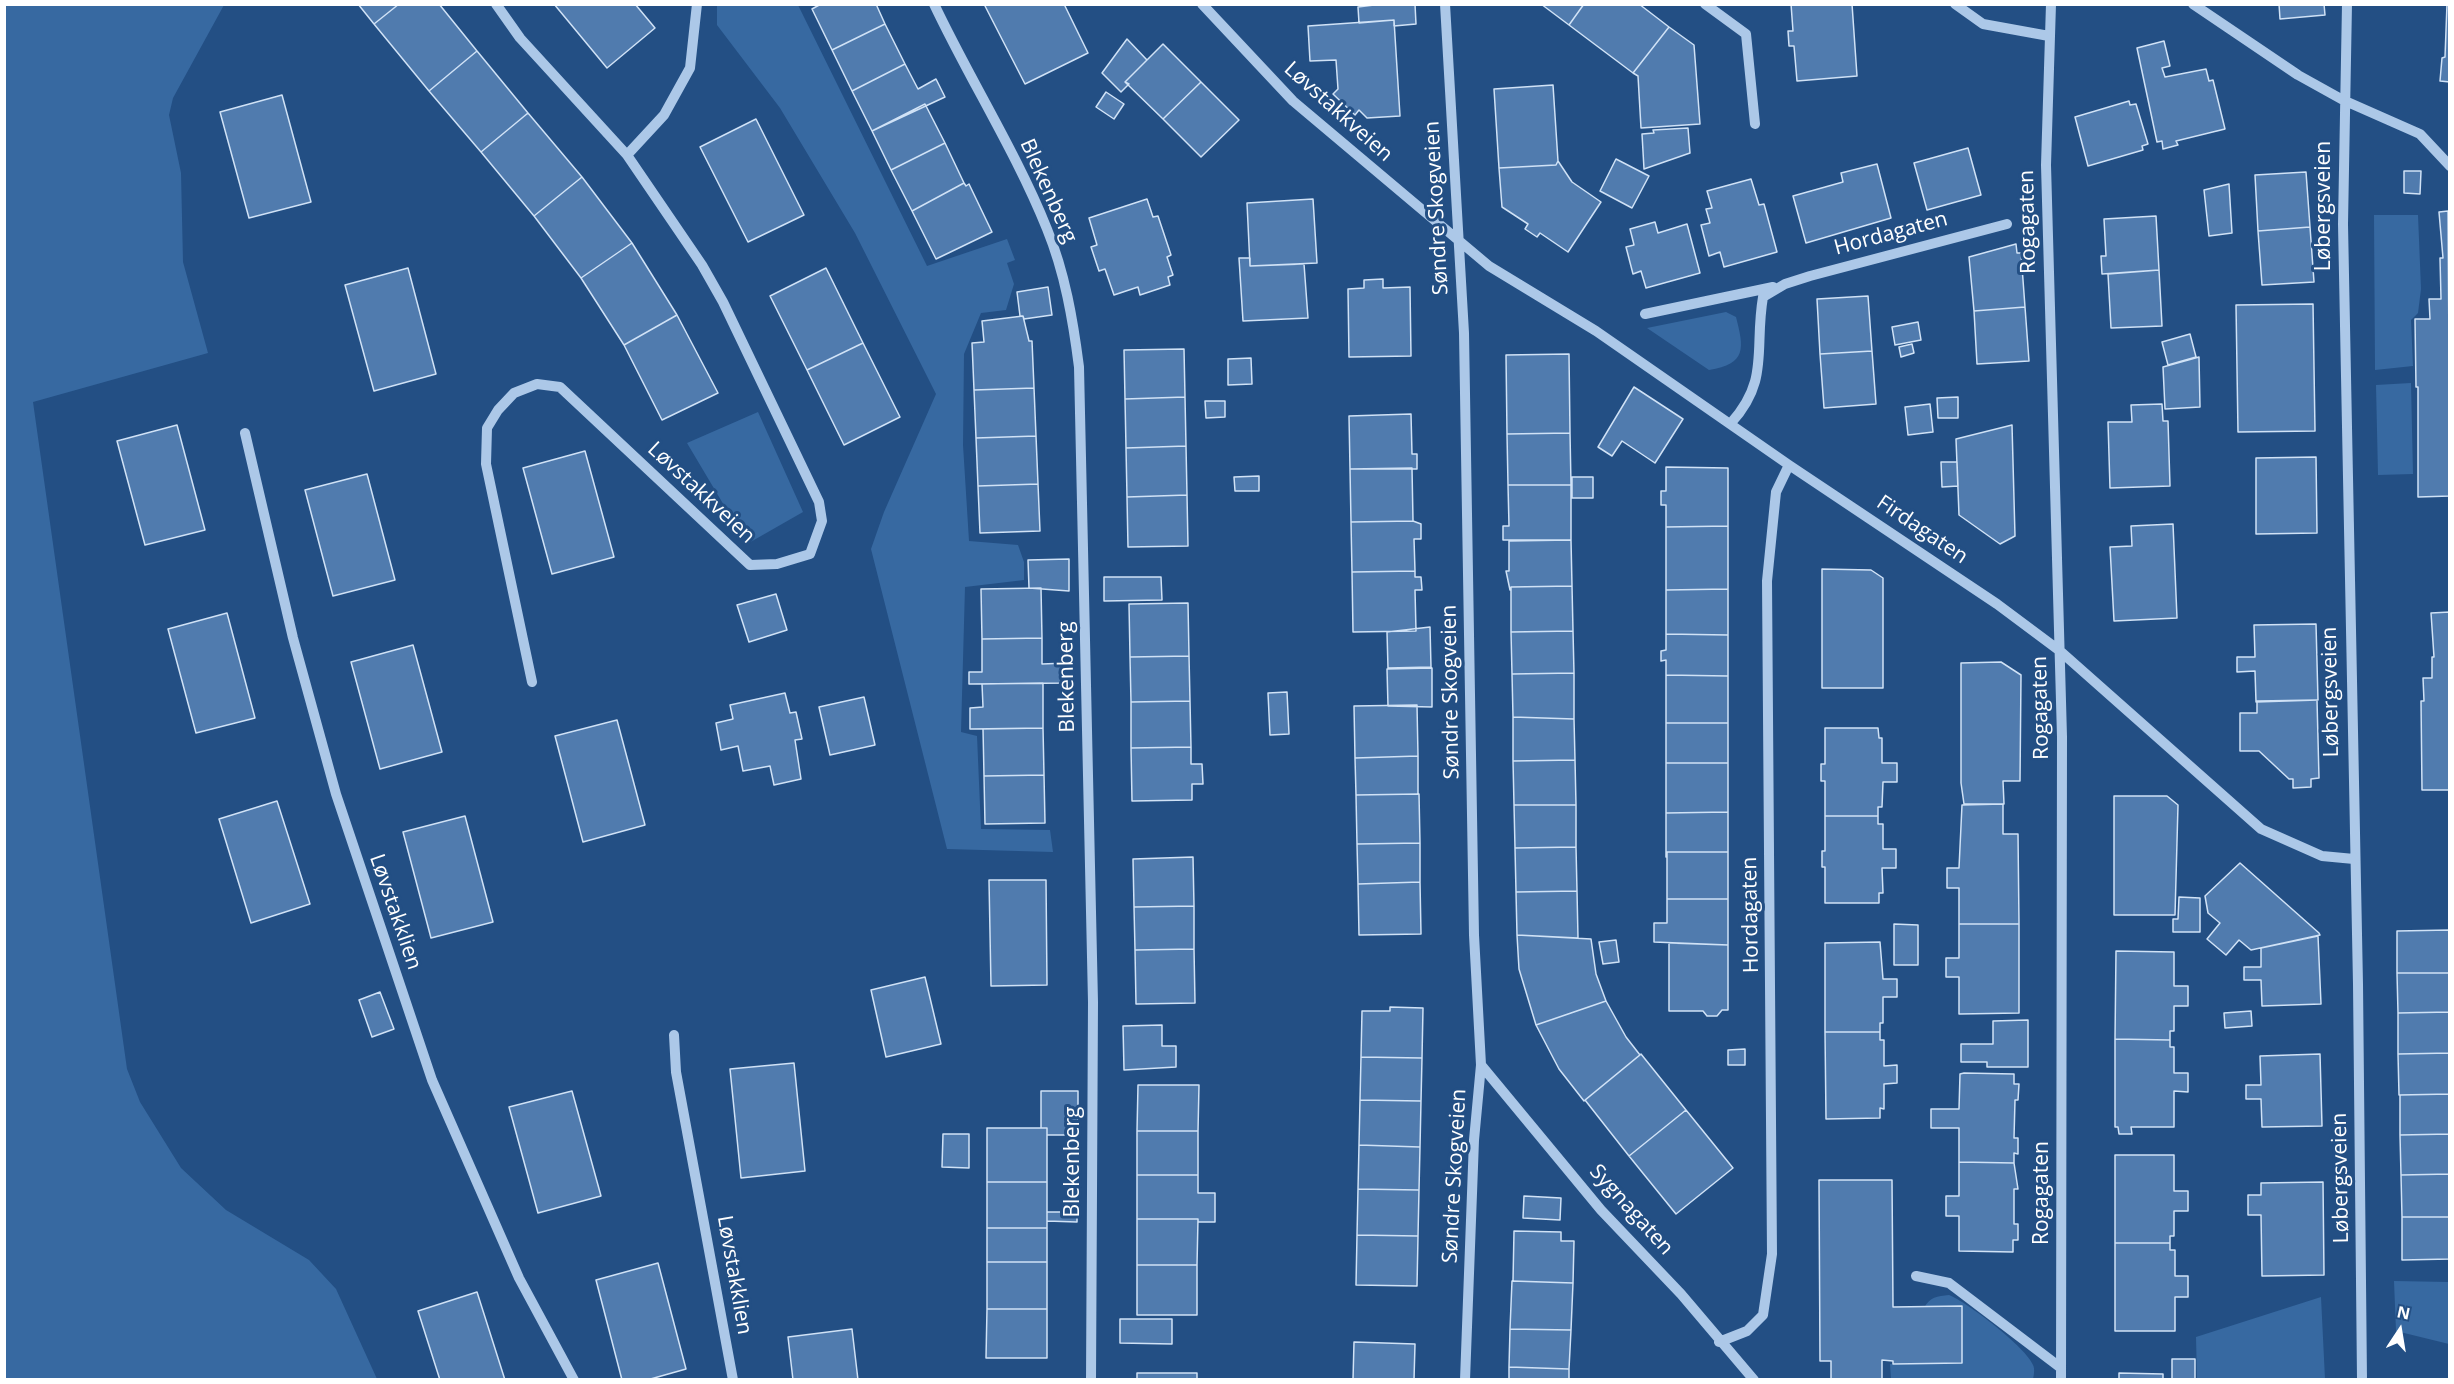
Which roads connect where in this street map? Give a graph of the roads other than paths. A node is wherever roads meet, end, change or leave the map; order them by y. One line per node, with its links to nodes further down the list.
1 (496, 4): 14 (street, Løvstakkveien)
2 (697, 4): 14 (street)
3 (934, 4): 33 (street, Blekenberg)
4 (1202, 4): 17 (street, Løvstakkveien)
5 (1445, 4): 17 (street, Søndre Skogveien)
6 (1705, 4): 13 (street)
7 (1955, 4): 11 (street)
8 (2051, 4): 11 (street, Rogagaten)
9 (2193, 4): 12 (street)
10 (2347, 4): 12 (street, Løbergsveien)
11 (2049, 36): 23 (street, Rogagaten)
12 (2343, 100): 15 (street); 25 (street, Løbergsveien)
13 (1755, 124)
14 (627, 155): 24 (street, Løvstakkveien)
15 (2450, 166)
16 (2007, 224): 18 (street, Hordagaten)
17 (1457, 238): 20 (street, Firdagaten); 27 (street, Søndre Skogveien)
18 (1785, 284): 19 (street, Hordagaten); 20 (street, Hordagaten)
19 (1645, 314)
20 (1731, 423): 22 (street, Firdagaten)
21 (245, 433): 31 (street, Løvstakklien)
22 (1789, 465): 23 (street, Firdagaten); 29 (street, Hordagaten)
23 (2060, 651): 25 (street, Firdagaten); 30 (street, Rogagaten)
24 (532, 682)
25 (2354, 859): 36 (street, Løbergsveien)
26 (674, 1035): 32 (street, Løvstakklien)
27 (1481, 1065): 29 (street, Sygnagaten); 34 (street, Søndre Skogveien)
28 (1916, 1276): 30 (street)
29 (1719, 1342): 35 (street, Sygnagaten)
30 (2061, 1374)
31 (574, 1380)
32 (733, 1380)
33 (1091, 1380)
34 (1465, 1380)
35 (1754, 1380)
36 (2362, 1380)

